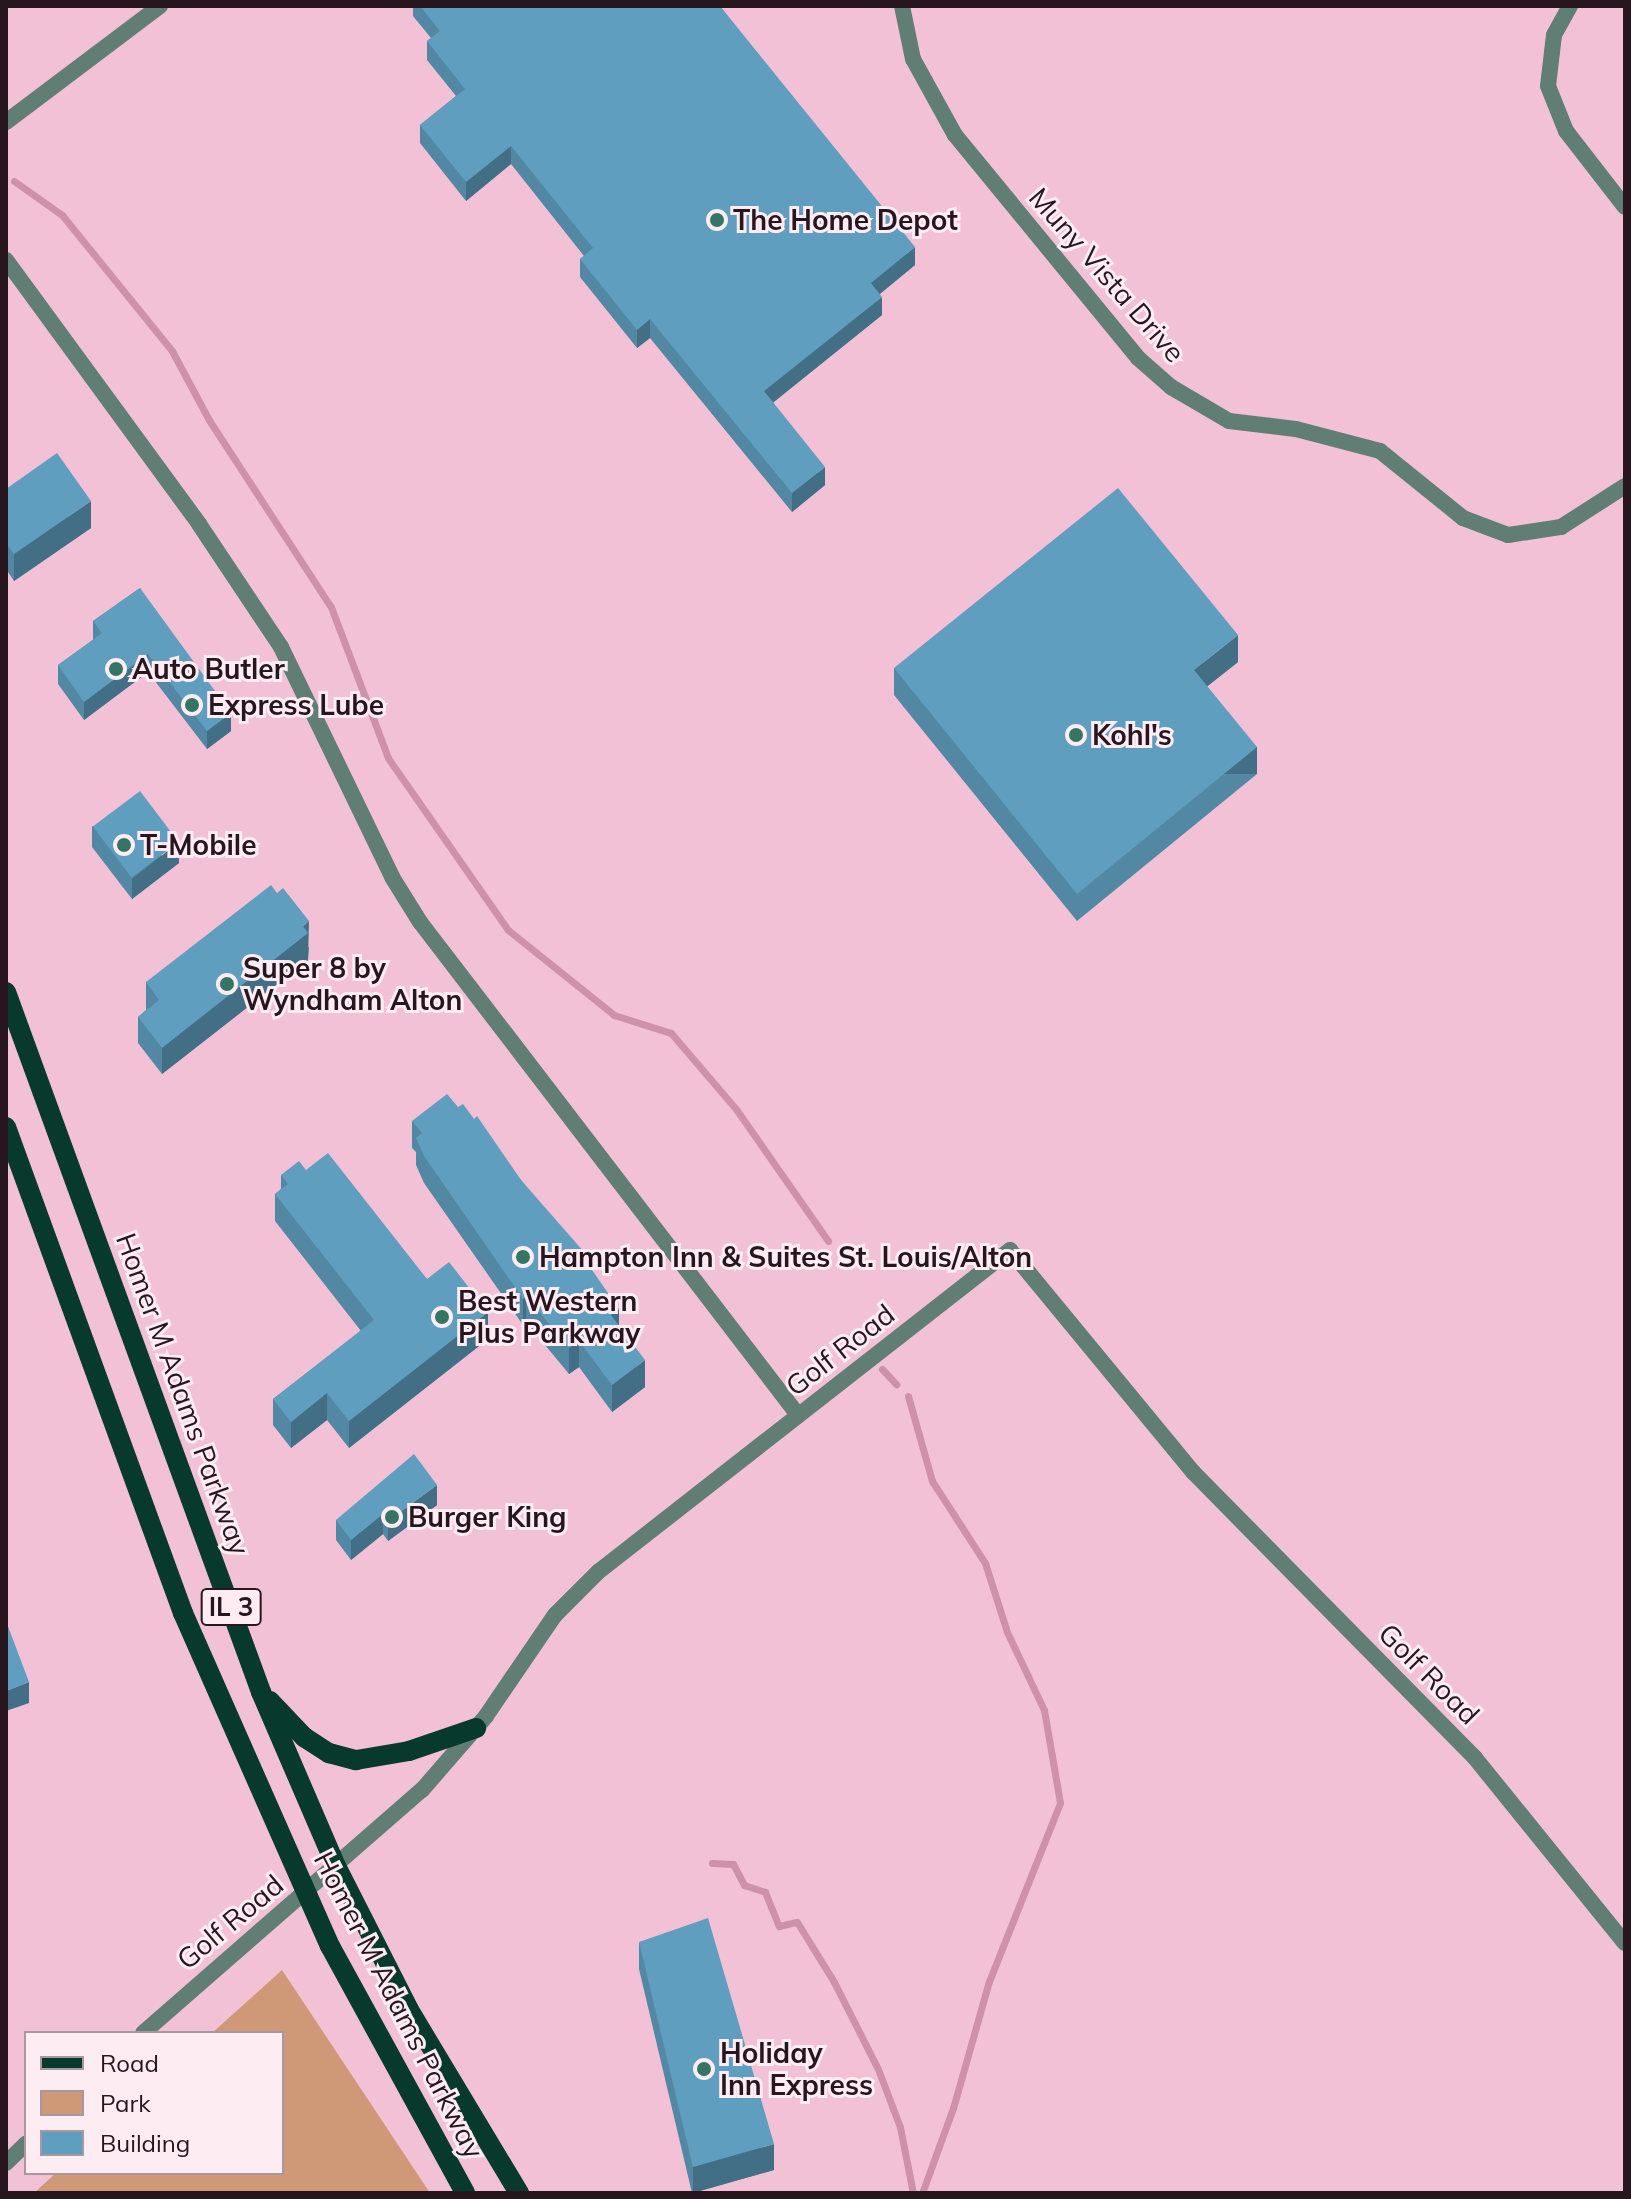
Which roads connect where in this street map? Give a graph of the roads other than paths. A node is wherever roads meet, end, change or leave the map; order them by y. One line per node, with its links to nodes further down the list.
1 (160, 6): 4 (street)
2 (902, 6): 7 (street, Muny Vista Drive)
3 (1570, 6): 5 (street)
4 (6, 122)
5 (1625, 207)
6 (6, 260): 10 (street)
7 (1625, 486)
8 (6, 992): 11 (main road, Homer M Adams Parkway / IL 3)
9 (6, 1127): 14 (main road, Homer M Adams Parkway / IL 3)
10 (798, 1415): 12 (street, Golf Road); 15 (street, Golf Road)
11 (261, 1692): 12 (main road); 13 (main road, Homer M Adams Parkway / IL 3)
12 (476, 1728): 13 (street, Golf Road)
13 (336, 1866): 14 (street, Golf Road); 20 (main road, Homer M Adams Parkway / IL 3)
14 (306, 1892): 16 (street, Golf Road); 19 (main road, Homer M Adams Parkway / IL 3)
15 (1625, 1943)
16 (145, 2031)
17 (24, 2146): 18 (street)
18 (6, 2163)
19 (465, 2193)
20 (519, 2193)

